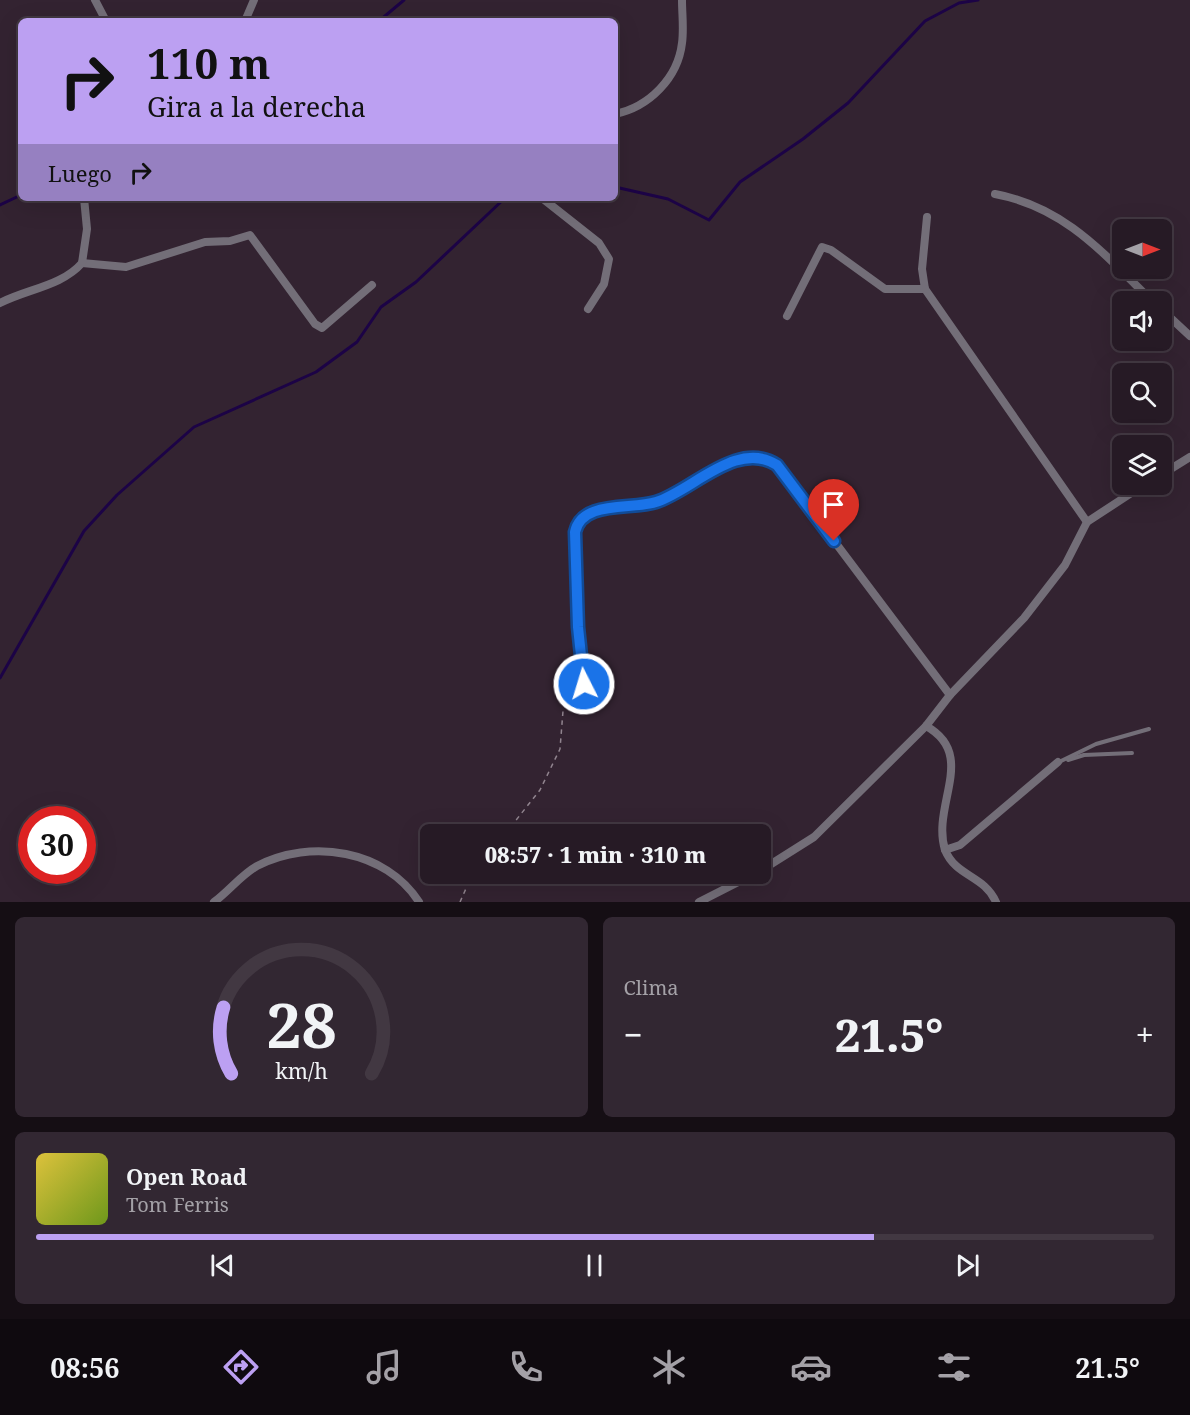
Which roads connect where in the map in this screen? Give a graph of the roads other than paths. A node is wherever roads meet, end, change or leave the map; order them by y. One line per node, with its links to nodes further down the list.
1 (95, 0): 4 (street)
2 (254, 0): 5 (street)
3 (682, 0): 6 (street)
4 (104, 18)
5 (246, 18)
6 (618, 113)
7 (995, 194): 14 (street)
8 (84, 201): 11 (street)
9 (546, 201): 16 (street)
10 (927, 217): 13 (street)
11 (82, 263): 12 (street); 15 (street)
12 (372, 285)
13 (925, 289): 17 (street); 23 (street)
14 (1141, 291)
15 (0, 303)
16 (588, 309)
17 (787, 316)
18 (1172, 319): 19 (street)
19 (1190, 336)
20 (1190, 456): 21 (street)
21 (1172, 468)
22 (1128, 495): 23 (street)
23 (1087, 522): 24 (street)
24 (950, 695): 25 (street); 26 (street)
25 (565, 700)
26 (926, 726): 30 (street); 31 (street)
27 (1149, 729): 29 (lane)
28 (1132, 753): 29 (lane)
29 (1058, 762): 30 (street)
30 (945, 850): 36 (street)
31 (771, 864)
32 (734, 884): 35 (street)
33 (214, 902): 34 (street)
34 (419, 902)
35 (699, 902)
36 (996, 902)

